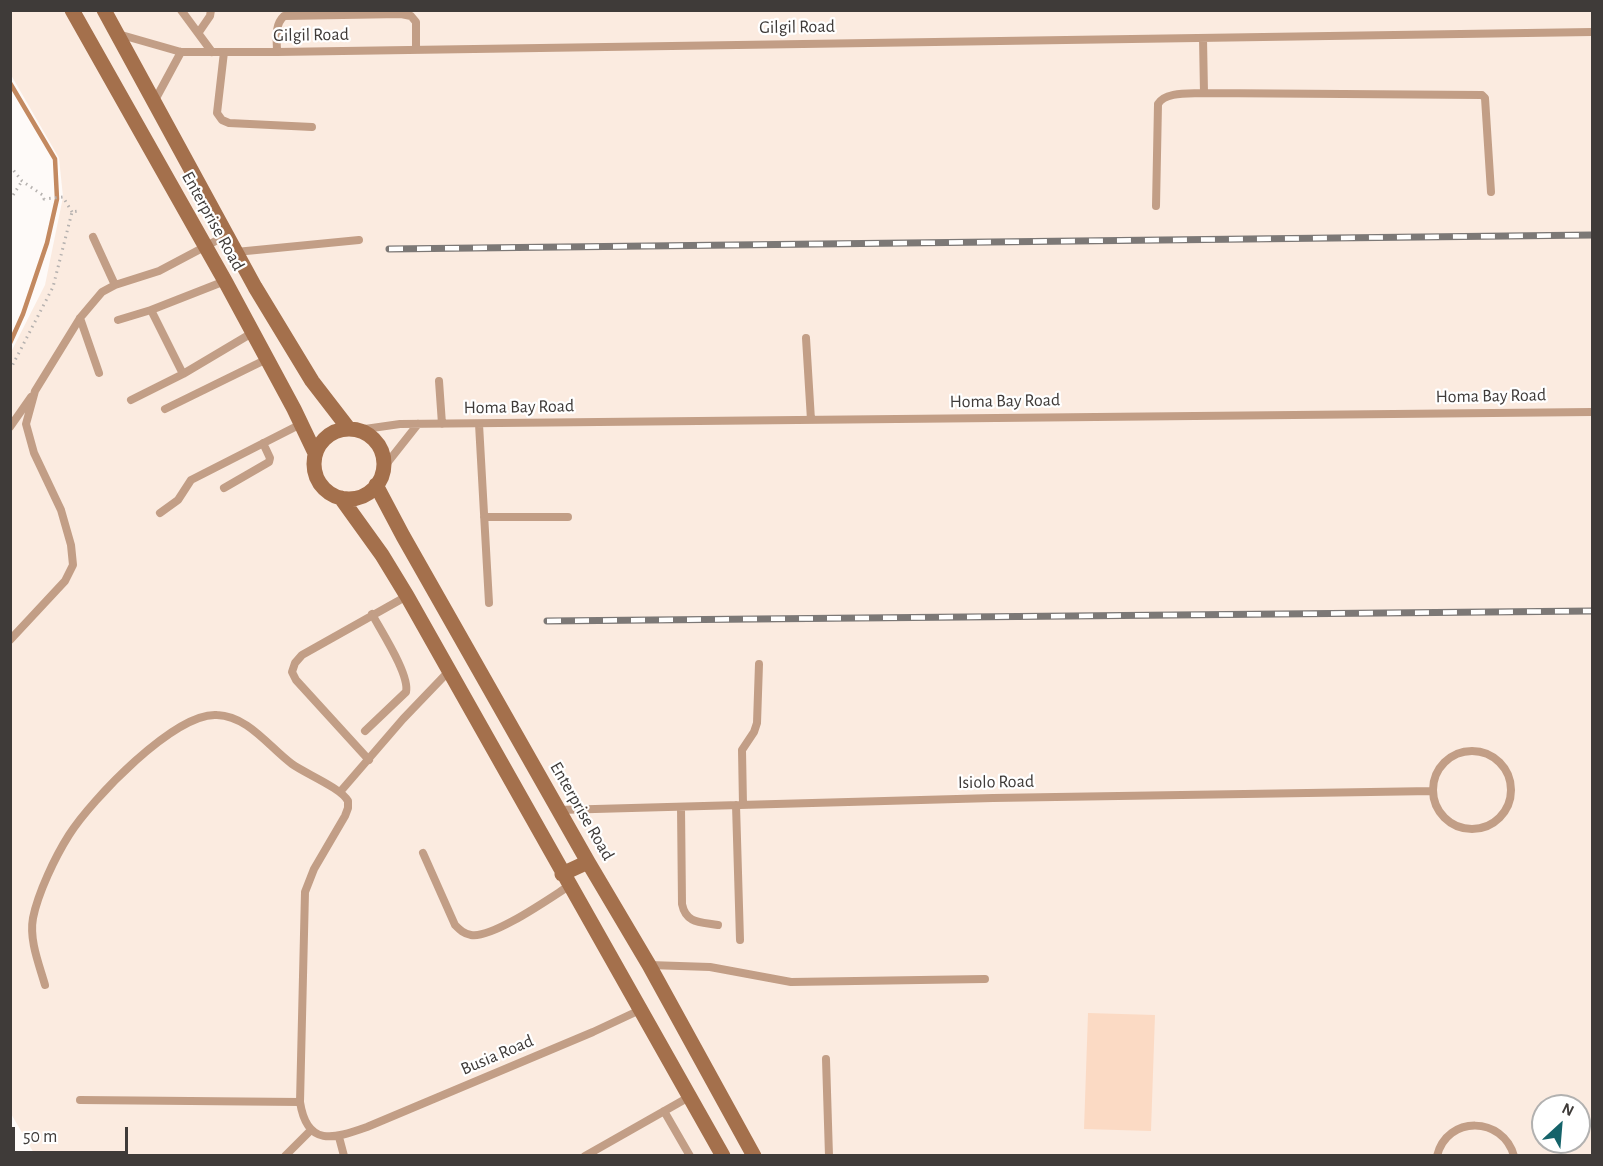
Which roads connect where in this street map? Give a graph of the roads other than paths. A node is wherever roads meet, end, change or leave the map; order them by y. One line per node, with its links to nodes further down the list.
1 (72, 10): 22 (main road, Enterprise Road)
2 (104, 10): 7 (main road, Enterprise Road)
3 (181, 10): 5 (lane)
4 (211, 10): 5 (lane)
5 (198, 32): 11 (lane)
6 (1593, 32): 8 (lane, Gilgil Road)
7 (117, 34): 10 (lane, Gilgil Road); 15 (main road, Enterprise Road)
8 (1203, 38): 9 (lane, Gilgil Road); 14 (lane)
9 (416, 49): 13 (lane, Gilgil Road); 13 (lane)
10 (181, 52): 11 (lane, Gilgil Road); 15 (lane)
11 (212, 52): 12 (lane, Gilgil Road)
12 (224, 52): 13 (lane, Gilgil Road); 16 (lane)
13 (277, 52)
14 (1204, 93): 17 (lane); 18 (lane)
15 (154, 102): 19 (main road, Enterprise Road)
16 (312, 127)
17 (1491, 192)
18 (1156, 206)
19 (227, 236): 22 (lane); 23 (main road, Enterprise Road)
20 (93, 237): 25 (lane)
21 (359, 240): 23 (lane)
22 (206, 247): 24 (main road, Enterprise Road); 25 (lane)
23 (236, 252): 45 (main road, Enterprise Road)
24 (225, 281): 26 (lane); 29 (main road, Enterprise Road)
25 (115, 285): 27 (lane)
26 (151, 310): 28 (lane); 33 (lane)
27 (80, 318): 32 (lane); 35 (lane)
28 (118, 320)
29 (252, 333): 31 (main road, Enterprise Road); 33 (lane)
30 (806, 338): 39 (lane)
31 (267, 359): 37 (lane); 41 (main road, Enterprise Road)
32 (99, 373)
33 (183, 374): 36 (lane)
34 (439, 381): 43 (lane)
35 (35, 391): 44 (lane); 58 (lane)
36 (130, 400)
37 (165, 409)
38 (1593, 412): 39 (lane, Homa Bay Road)
39 (812, 420): 40 (lane, Homa Bay Road)
40 (479, 423): 43 (lane, Homa Bay Road); 54 (lane)
41 (302, 424): 46 (lane); 47 (main road, Enterprise Road)
42 (418, 424): 43 (lane, Homa Bay Road); 45 (lane, Homa Bay Road); 48 (lane)
43 (442, 424)
44 (10, 427)
45 (353, 429): 47 (main road); 48 (main road, Enterprise Road)
46 (263, 443): 50 (lane); 52 (lane)
47 (315, 453): 51 (main road, Enterprise Road)
48 (384, 467): 49 (main road)
49 (376, 485): 51 (main road); 67 (main road, Enterprise Road)
50 (224, 488)
51 (341, 498): 55 (main road, Enterprise Road)
52 (160, 513)
53 (568, 517): 54 (lane)
54 (484, 518): 56 (lane)
55 (407, 596): 57 (lane); 60 (main road, Enterprise Road)
56 (489, 603)
57 (372, 615): 61 (lane); 62 (lane)
58 (10, 640)
59 (759, 664): 65 (lane)
60 (449, 671): 62 (lane); 70 (main road, Enterprise Road)
61 (365, 731)
62 (369, 760): 64 (lane)
63 (1433, 790): 63 (lane); 65 (lane, Isiolo Road)
64 (340, 792): 75 (lane); 80 (lane)
65 (739, 805): 66 (lane, Isiolo Road); 72 (lane)
66 (681, 807): 67 (lane, Isiolo Road); 71 (lane)
67 (559, 810): 69 (main road, Enterprise Road)
68 (423, 853): 70 (lane)
69 (588, 862): 70 (main road); 73 (main road, Enterprise Road)
70 (566, 880): 76 (main road, Enterprise Road)
71 (718, 925)
72 (740, 940)
73 (649, 965): 74 (lane); 89 (main road, Enterprise Road)
74 (985, 980)
75 (45, 985)
76 (640, 1010): 78 (main road, Enterprise Road); 83 (lane, Busia Road)
77 (826, 1059): 90 (lane)
78 (689, 1097): 81 (lane); 88 (main road, Enterprise Road)
79 (80, 1100): 80 (lane)
80 (300, 1102): 82 (lane)
81 (664, 1111): 86 (lane); 87 (lane)
82 (311, 1130): 83 (lane); 84 (lane)
83 (339, 1137): 85 (lane)
84 (285, 1155)
85 (344, 1155)
86 (585, 1155)
87 (690, 1155)
88 (723, 1155)
89 (754, 1155)
90 (829, 1155)
91 (1437, 1155): 92 (lane)
92 (1514, 1155)

